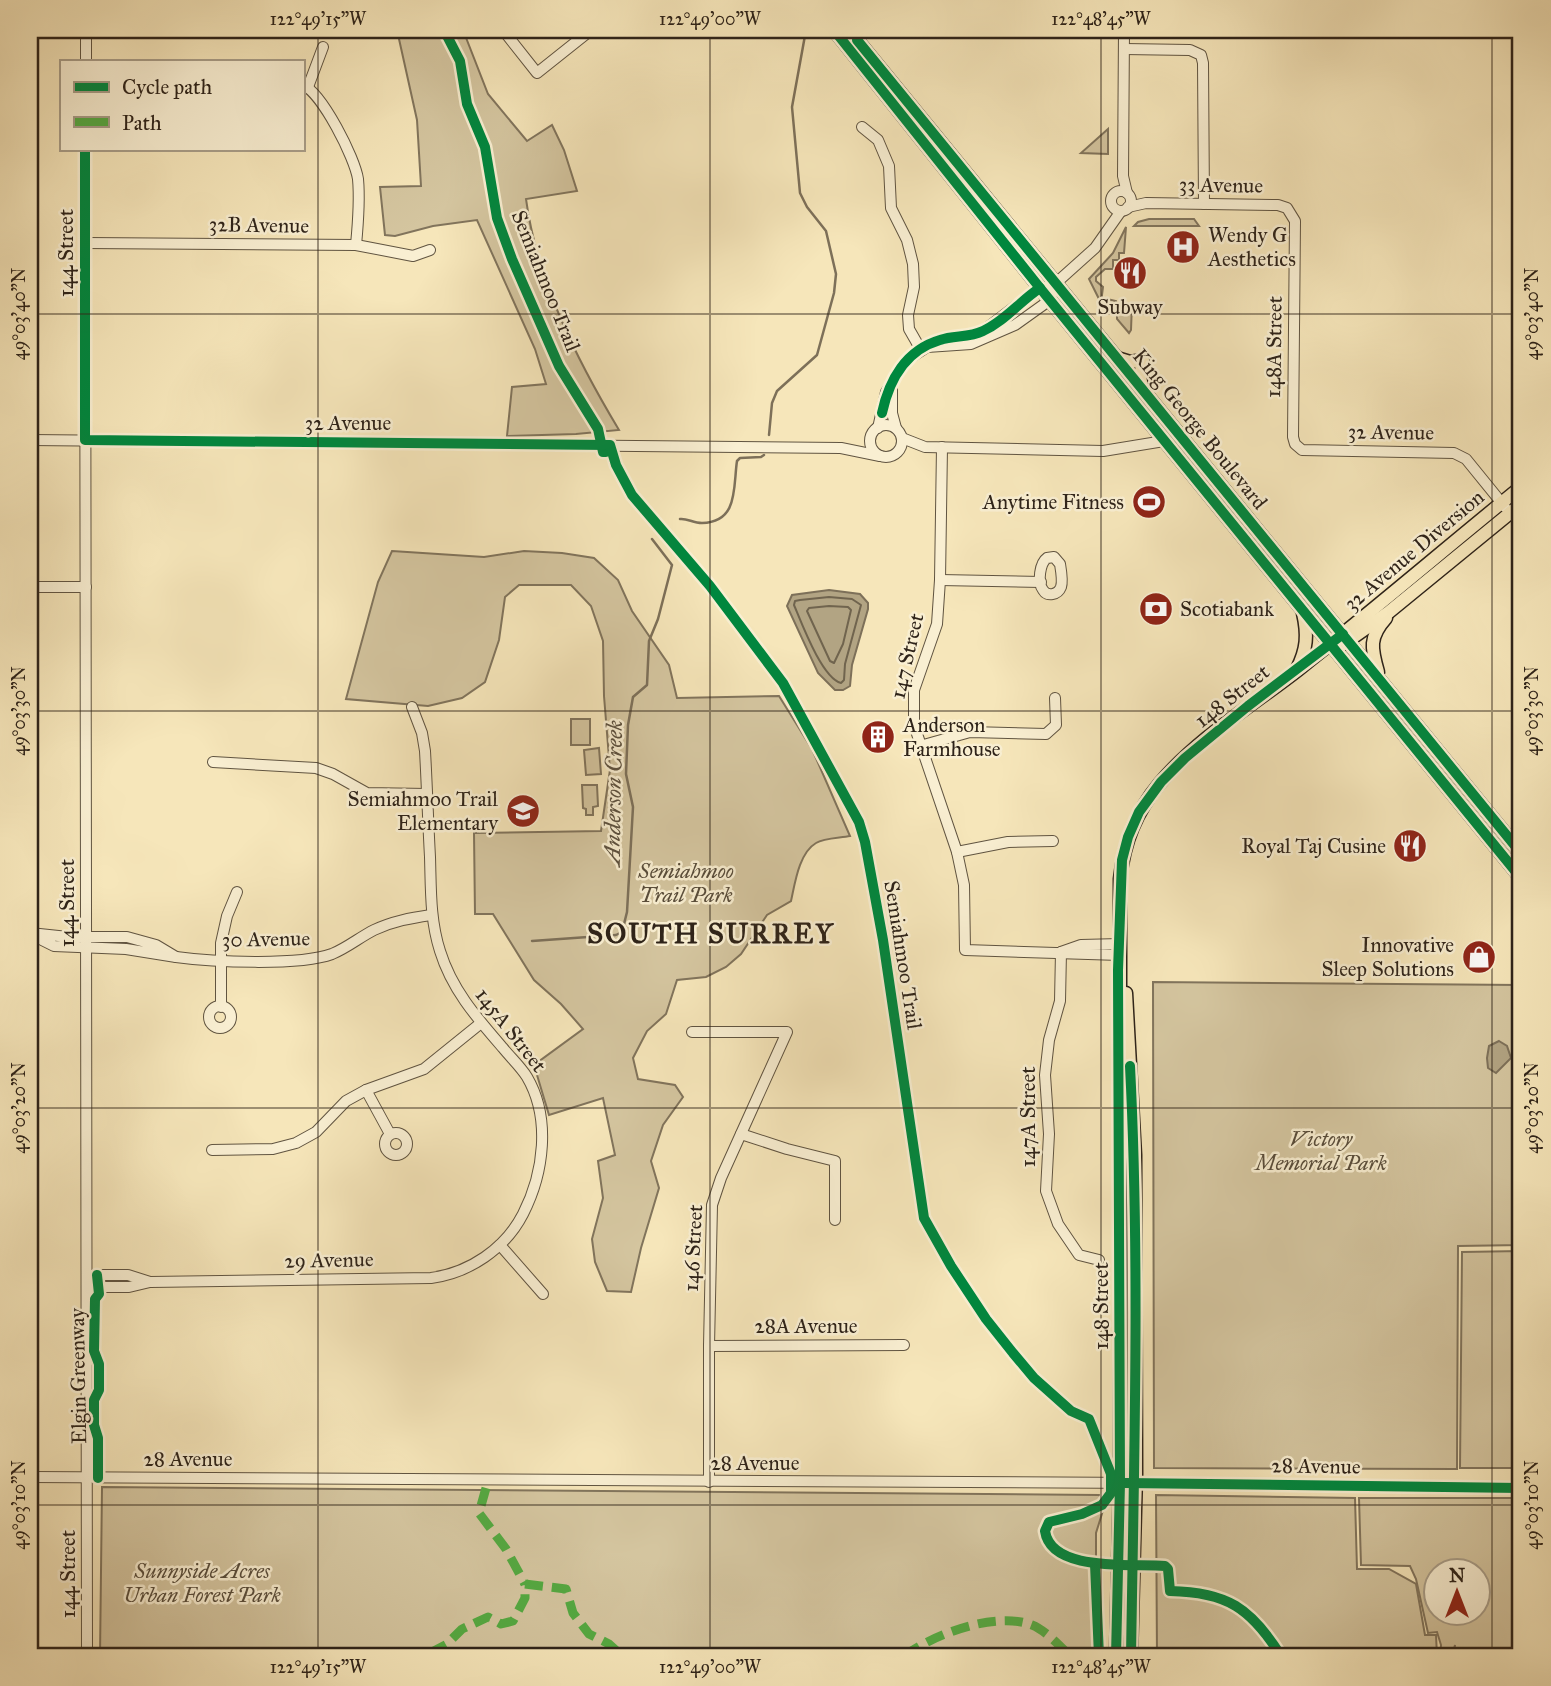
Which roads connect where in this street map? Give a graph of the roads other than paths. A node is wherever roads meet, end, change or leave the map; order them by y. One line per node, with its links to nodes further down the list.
1 (86, 30): 9 (street)
2 (503, 30): 3 (street)
3 (591, 30)
4 (834, 30): 20 (main road, King George Boulevard)
5 (849, 30): 19 (main road, King George Boulevard)
6 (1124, 30): 8 (street)
7 (323, 47): 10 (street)
8 (1124, 49): 13 (street); 14 (street)
9 (86, 60)
10 (305, 86): 17 (street)
11 (862, 127): 22 (street)
12 (85, 150): 16 (street, 144 Street)
13 (1123, 201): 14 (street, 33 Avenue); 19 (street)
14 (1204, 204): 15 (street, 33 Avenue)
15 (1293, 215): 28 (street, 148A Street)
16 (85, 243): 17 (street, 32B Avenue); 30 (street, 144 Street)
17 (356, 245): 18 (street, 32B Avenue)
18 (430, 250)
19 (1056, 283): 20 (street); 21 (street); 23 (main road, King George Boulevard)
20 (1040, 288): 21 (main road, King George Boulevard); 22 (street)
21 (1049, 300): 22 (street); 31 (main road, King George Boulevard)
22 (924, 349): 24 (street)
23 (1116, 358): 25 (main road, King George Boulevard); 25 (main road)
24 (892, 381): 26 (street); 27 (street)
25 (1143, 391): 39 (main road, King George Boulevard)
26 (875, 431): 27 (street); 35 (street, 32 Avenue); 37 (street)
27 (899, 433): 33 (street); 36 (street)
28 (1293, 437): 41 (street, 32 Avenue)
29 (30, 440): 30 (street, 32 Avenue)
30 (85, 440): 32 (street, 32 Avenue); 45 (street, 144 Street)
31 (1164, 441): 34 (street); 39 (main road); 46 (main road, King George Boulevard)
32 (610, 444): 35 (street, 32 Avenue); 91 (street, Semiahmoo Trail)
33 (925, 447): 34 (street); 36 (street)
34 (942, 447): 42 (street, 147 Street)
35 (841, 448): 37 (street, 32 Avenue)
36 (897, 453): 37 (street)
37 (880, 456)
38 (1521, 487): 41 (main road, 32 Avenue Diversion)
39 (1223, 488): 48 (main road, King George Boulevard)
40 (1521, 504): 41 (main road, 32 Avenue Diversion)
41 (1506, 508): 47 (main road, 32 Avenue Diversion); 48 (main road, 32 Avenue Diversion)
42 (940, 580): 43 (street); 54 (street, 147 Street)
43 (1041, 582)
44 (30, 587): 45 (street)
45 (86, 587): 67 (street, 144 Street)
46 (1302, 609): 49 (main road, King George Boulevard); 50 (main road)
47 (1389, 611): 48 (main road, 32 Avenue Diversion); 51 (main road)
48 (1346, 637): 49 (main road, 32 Avenue Diversion); 51 (main road, King George Boulevard)
49 (1333, 647): 50 (main road, 148 Street); 56 (main road, 148 Street); 58 (main road, King George Boulevard)
50 (1297, 671): 56 (main road, 148 Street)
51 (1380, 679): 61 (main road, King George Boulevard)
52 (1055, 698): 54 (street)
53 (412, 707): 57 (street, 145A Street)
54 (920, 746): 60 (street, 147 Street)
55 (213, 762): 57 (street)
56 (1161, 782): 71 (main road, 148 Street)
57 (427, 794): 65 (street, 145A Street)
58 (1487, 836): 62 (main road); 63 (main road, King George Boulevard)
59 (1053, 841): 60 (street)
60 (957, 852): 72 (street, 147 Street)
61 (1521, 853)
62 (1521, 866)
63 (1521, 878)
64 (237, 892): 74 (street)
65 (431, 915): 74 (street, 30 Avenue); 76 (street, 145A Street)
66 (30, 934): 67 (street, 30 Avenue); 69 (street, 30 Avenue)
67 (86, 936): 68 (street, 30 Avenue); 69 (street, 144 Street)
68 (134, 939): 70 (street); 73 (street, 30 Avenue)
69 (86, 948): 70 (street, 30 Avenue); 85 (street, 144 Street)
70 (132, 950): 73 (street, 30 Avenue)
71 (1120, 950): 72 (street); 95 (main road, 148 Street); 96 (main road, 148 Street)
72 (1061, 952): 84 (street, 147A Street)
73 (176, 957): 74 (street, 30 Avenue)
74 (221, 960): 75 (street)
75 (221, 1007)
76 (481, 1023): 78 (street); 83 (street, 145A Street)
77 (691, 1032): 79 (street, 146 Street)
78 (366, 1090): 80 (street); 81 (street)
79 (741, 1134): 82 (street); 90 (street, 146 Street)
80 (390, 1135)
81 (212, 1150)
82 (835, 1220)
83 (500, 1245): 86 (street, 29 Avenue); 88 (street)
84 (1099, 1260)
85 (88, 1275): 86 (street, 29 Avenue); 87 (street, 144 Street)
86 (150, 1282): 87 (street, 29 Avenue)
87 (88, 1287): 93 (street, 144 Street)
88 (543, 1294)
89 (904, 1345): 90 (street, 28A Avenue)
90 (709, 1346): 94 (street, 146 Street)
91 (1089, 1419)
92 (30, 1477): 93 (street, 28 Avenue)
93 (88, 1478): 94 (street, 28 Avenue); 98 (street, 144 Street)
94 (709, 1482): 95 (street, 28 Avenue)
95 (1120, 1483): 96 (street, 28 Avenue); 99 (main road, 148 Street)
96 (1136, 1483): 97 (street, 28 Avenue); 100 (main road, 148 Street)
97 (1521, 1488)
98 (88, 1656)
99 (1116, 1656)
100 (1131, 1656)

